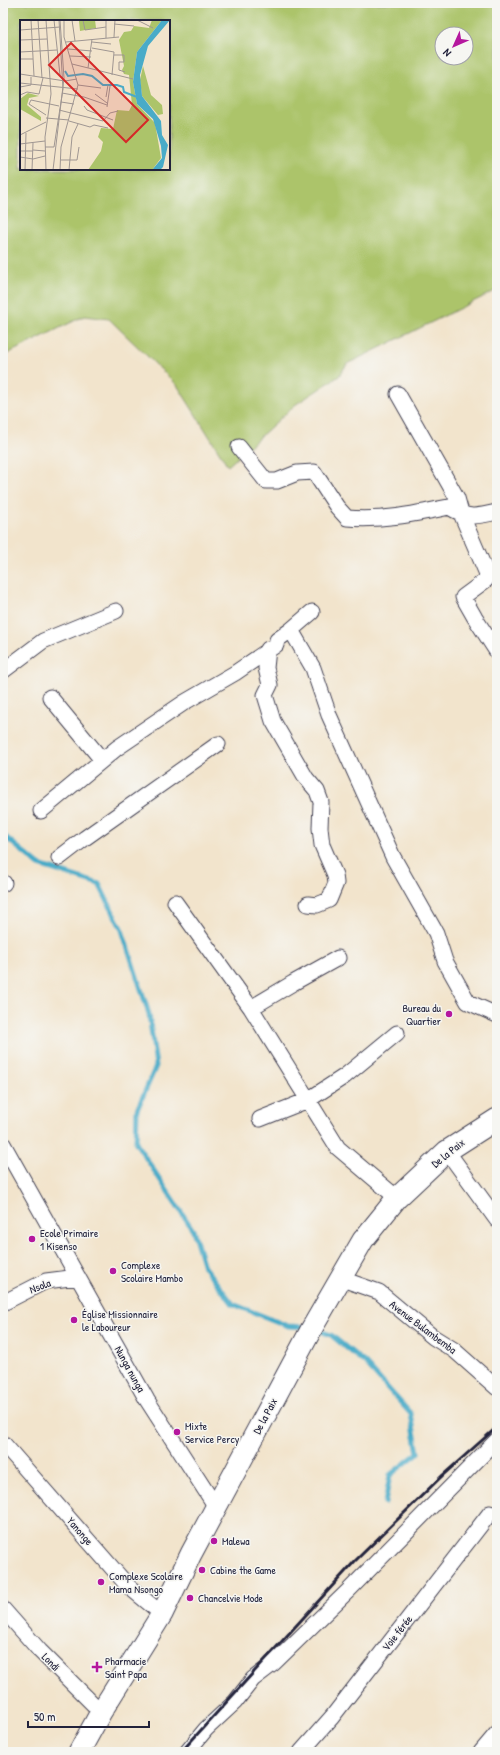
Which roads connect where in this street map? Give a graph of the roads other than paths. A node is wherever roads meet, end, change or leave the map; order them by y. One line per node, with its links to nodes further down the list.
1 (398, 394): 4 (street)
2 (239, 447): 4 (street)
3 (497, 512): 4 (street)
4 (462, 516): 9 (street)
5 (116, 611): 10 (street)
6 (312, 612): 7 (street)
7 (291, 630): 8 (street); 20 (street)
8 (268, 649): 13 (street); 17 (street)
9 (497, 652)
10 (3, 671)
11 (50, 697): 13 (street)
12 (218, 744): 15 (street)
13 (102, 760): 14 (street)
14 (40, 811)
15 (59, 858)
16 (175, 902): 19 (street)
17 (308, 904)
18 (338, 958): 19 (street)
19 (251, 1008): 22 (street)
20 (497, 1015)
21 (397, 1033): 22 (street)
22 (308, 1100): 23 (street); 27 (street)
23 (260, 1119)
24 (497, 1119): 26 (street, De la Paix)
25 (3, 1144): 29 (street, Nunga nunga)
26 (446, 1151): 27 (street, De la Paix); 28 (street)
27 (397, 1198): 30 (street, De la Paix)
28 (497, 1220)
29 (78, 1277): 31 (street, Nsola); 35 (street, Nunga nunga)
30 (342, 1279): 32 (street, Avenue Bulambemba); 35 (street, De la Paix)
31 (3, 1303)
32 (497, 1388)
33 (497, 1440): 42 (street)
34 (3, 1443): 38 (street, Yanonge)
35 (216, 1507): 38 (street, De la Paix)
36 (490, 1513): 43 (street, Voie férée)
37 (3, 1609): 39 (street, Londi)
38 (162, 1614): 39 (street, De la Paix)
39 (101, 1712): 41 (street, De la Paix)
40 (497, 1733): 44 (street)
41 (79, 1752)
42 (186, 1752)
43 (301, 1752)
44 (481, 1752)

